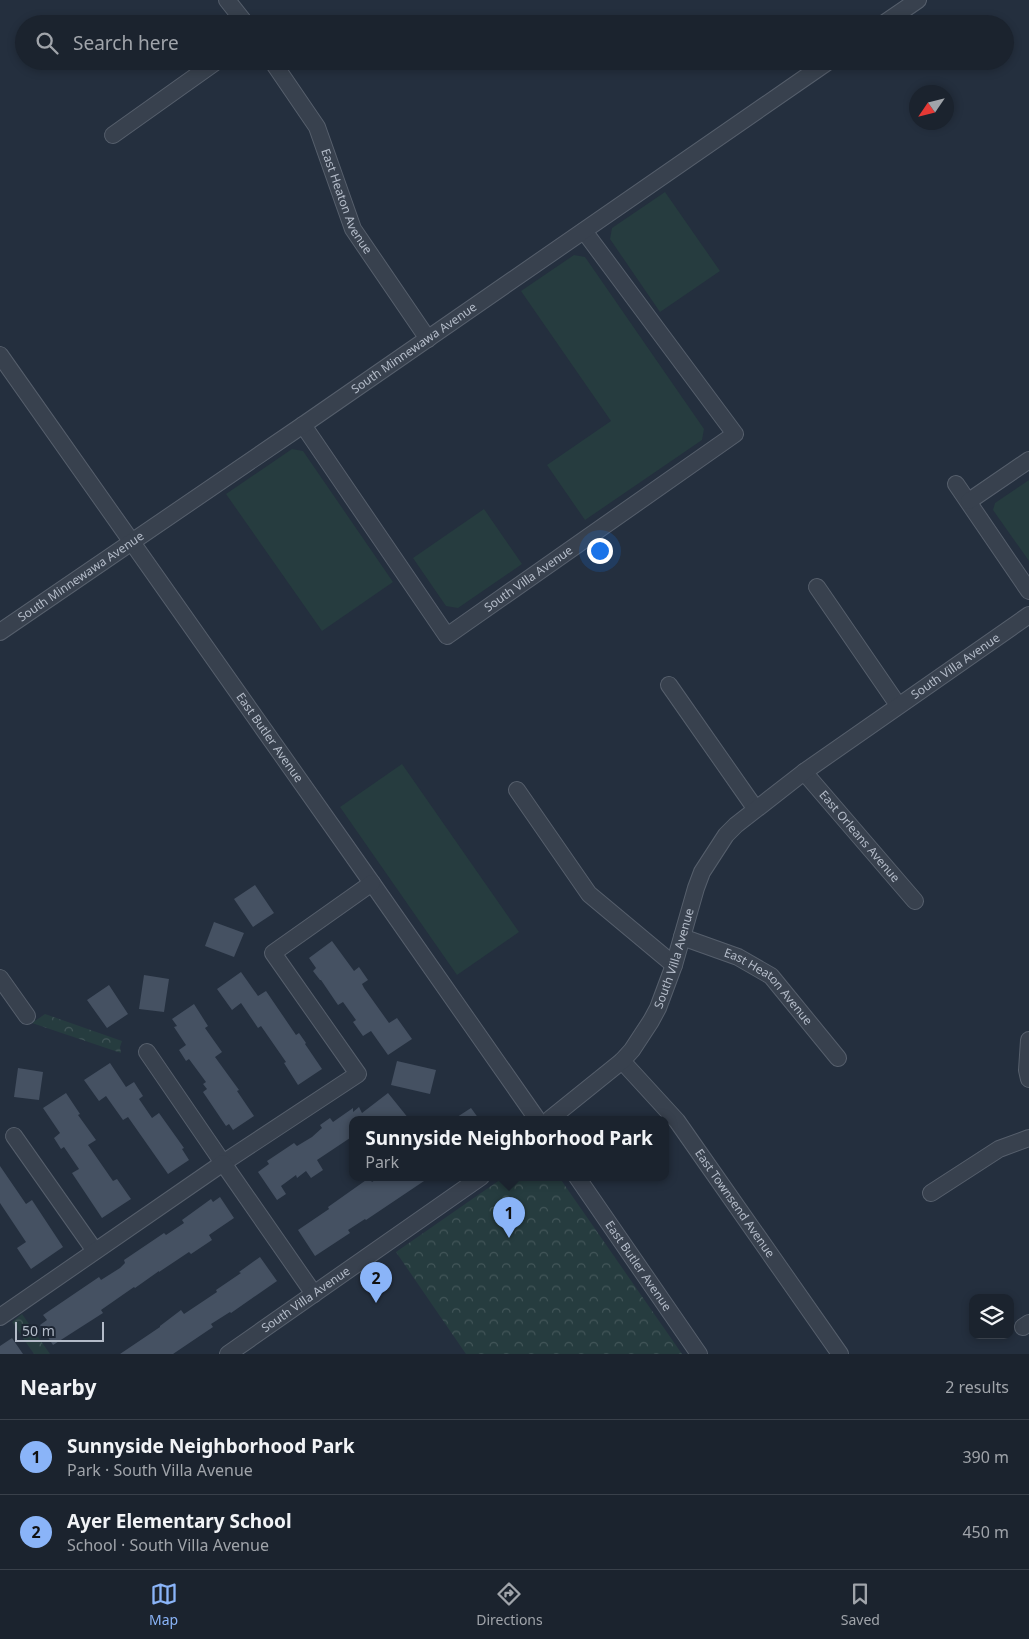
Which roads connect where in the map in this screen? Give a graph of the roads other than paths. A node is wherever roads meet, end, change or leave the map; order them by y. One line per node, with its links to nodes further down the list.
1 (227, 0): 3 (street)
2 (918, 0): 4 (street)
3 (239, 15)
4 (896, 15)
5 (204, 70): 8 (street)
6 (278, 70): 10 (street, East Heaton Avenue)
7 (815, 70): 9 (street, South Minnewawa Avenue)
8 (113, 135)
9 (584, 231): 10 (street, South Minnewawa Avenue); 12 (street, South Villa Avenue)
10 (428, 339): 12 (street, South Minnewawa Avenue)
11 (0, 355): 16 (street, East Butler Avenue)
12 (303, 425): 16 (street, South Minnewawa Avenue)
13 (1029, 460): 15 (street)
14 (956, 484): 15 (street)
15 (969, 501): 18 (street)
16 (131, 542): 20 (street, South Minnewawa Avenue); 26 (street, East Butler Avenue)
17 (817, 588): 22 (street)
18 (1029, 591)
19 (1029, 615): 22 (street, South Villa Avenue)
20 (0, 632)
21 (669, 685): 25 (street)
22 (898, 706): 23 (street, South Villa Avenue)
23 (804, 772): 25 (street, South Villa Avenue); 27 (street, East Orleans Avenue)
24 (517, 790): 29 (street)
25 (755, 808): 28 (street, South Villa Avenue)
26 (372, 883): 37 (street, East Butler Avenue); 41 (street)
27 (915, 901)
28 (682, 937): 29 (street, South Villa Avenue); 34 (street, East Heaton Avenue)
29 (674, 965): 35 (street, South Villa Avenue)
30 (0, 978): 31 (street)
31 (27, 1016)
32 (1029, 1040): 36 (street)
33 (147, 1052): 41 (street)
34 (838, 1058)
35 (622, 1061): 38 (street, South Villa Avenue); 50 (street, East Townsend Avenue)
36 (1029, 1080)
37 (535, 1116)
38 (554, 1116)
39 (14, 1136): 45 (street)
40 (1029, 1138): 44 (street)
41 (224, 1163): 45 (street); 46 (street)
42 (475, 1181): 46 (street, South Villa Avenue)
43 (580, 1181): 49 (street, East Butler Avenue)
44 (931, 1193)
45 (95, 1251): 47 (street)
46 (314, 1294): 48 (street, South Villa Avenue)
47 (0, 1317)
48 (228, 1354)
49 (699, 1354)
50 (840, 1354)

